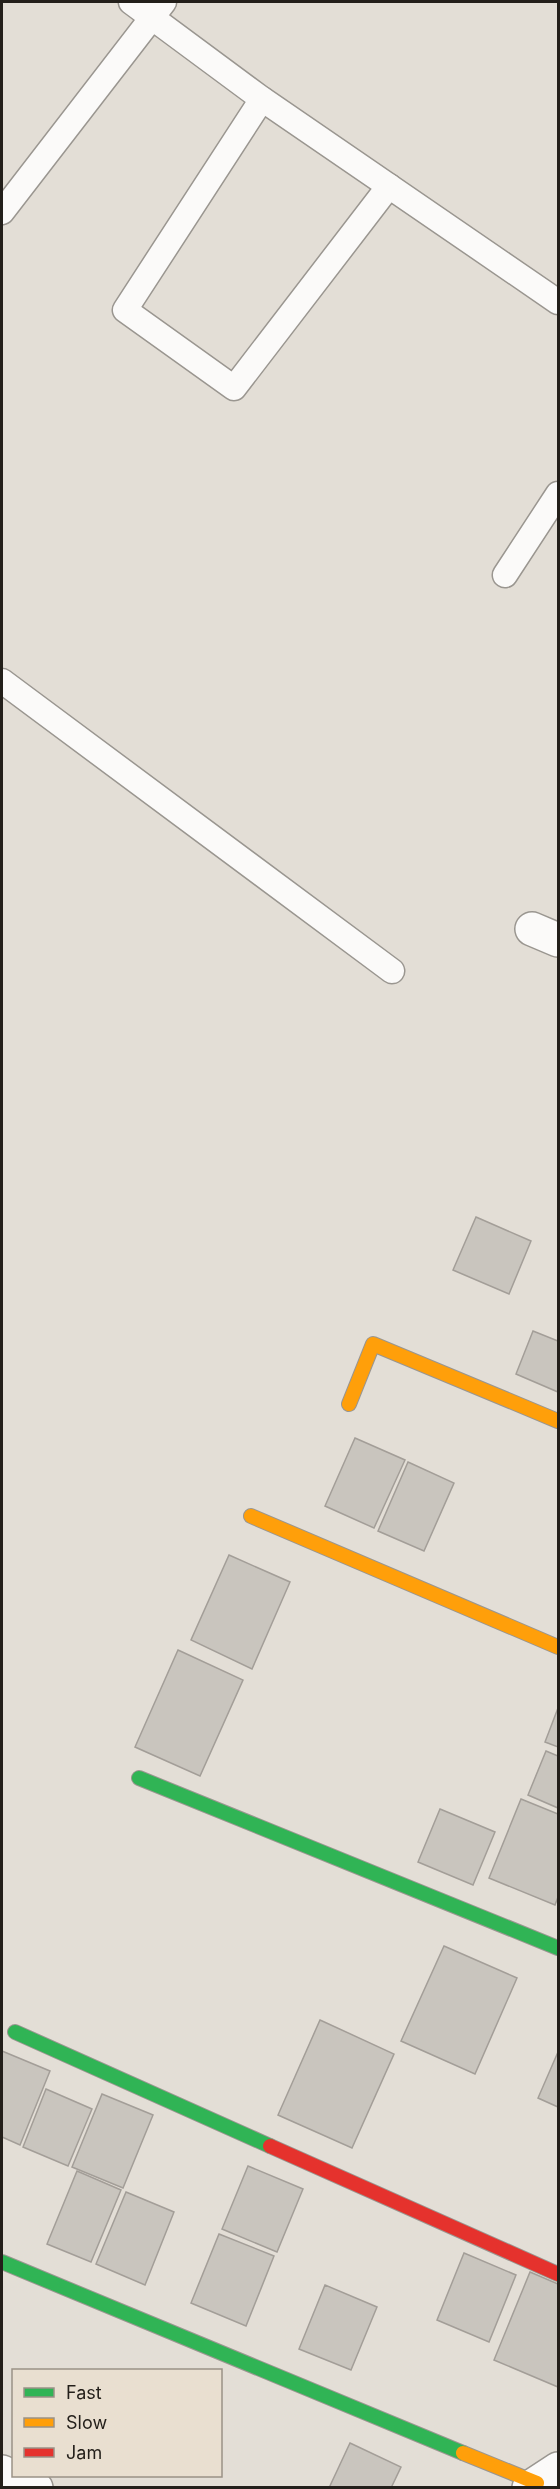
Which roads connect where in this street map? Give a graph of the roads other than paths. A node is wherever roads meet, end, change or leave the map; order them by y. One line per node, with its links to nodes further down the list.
1 (131, 2): 2 (lane)
2 (158, 9): 3 (lane); 5 (lane)
3 (262, 99): 4 (lane); 4 (lane)
4 (389, 186): 6 (lane)
5 (2, 212)
6 (558, 302)
7 (558, 494): 8 (lane)
8 (505, 575)
9 (2, 681): 10 (lane)
10 (392, 971)
11 (349, 1404): 12 (street)
12 (558, 1421)
13 (251, 1516): 14 (street)
14 (558, 1647)
15 (139, 1778): 16 (street)
16 (558, 1948)
17 (15, 2032): 19 (street)
18 (2, 2262): 21 (street)
19 (558, 2274)
20 (13, 2477): 22 (street)
21 (542, 2480)
22 (36, 2487)

